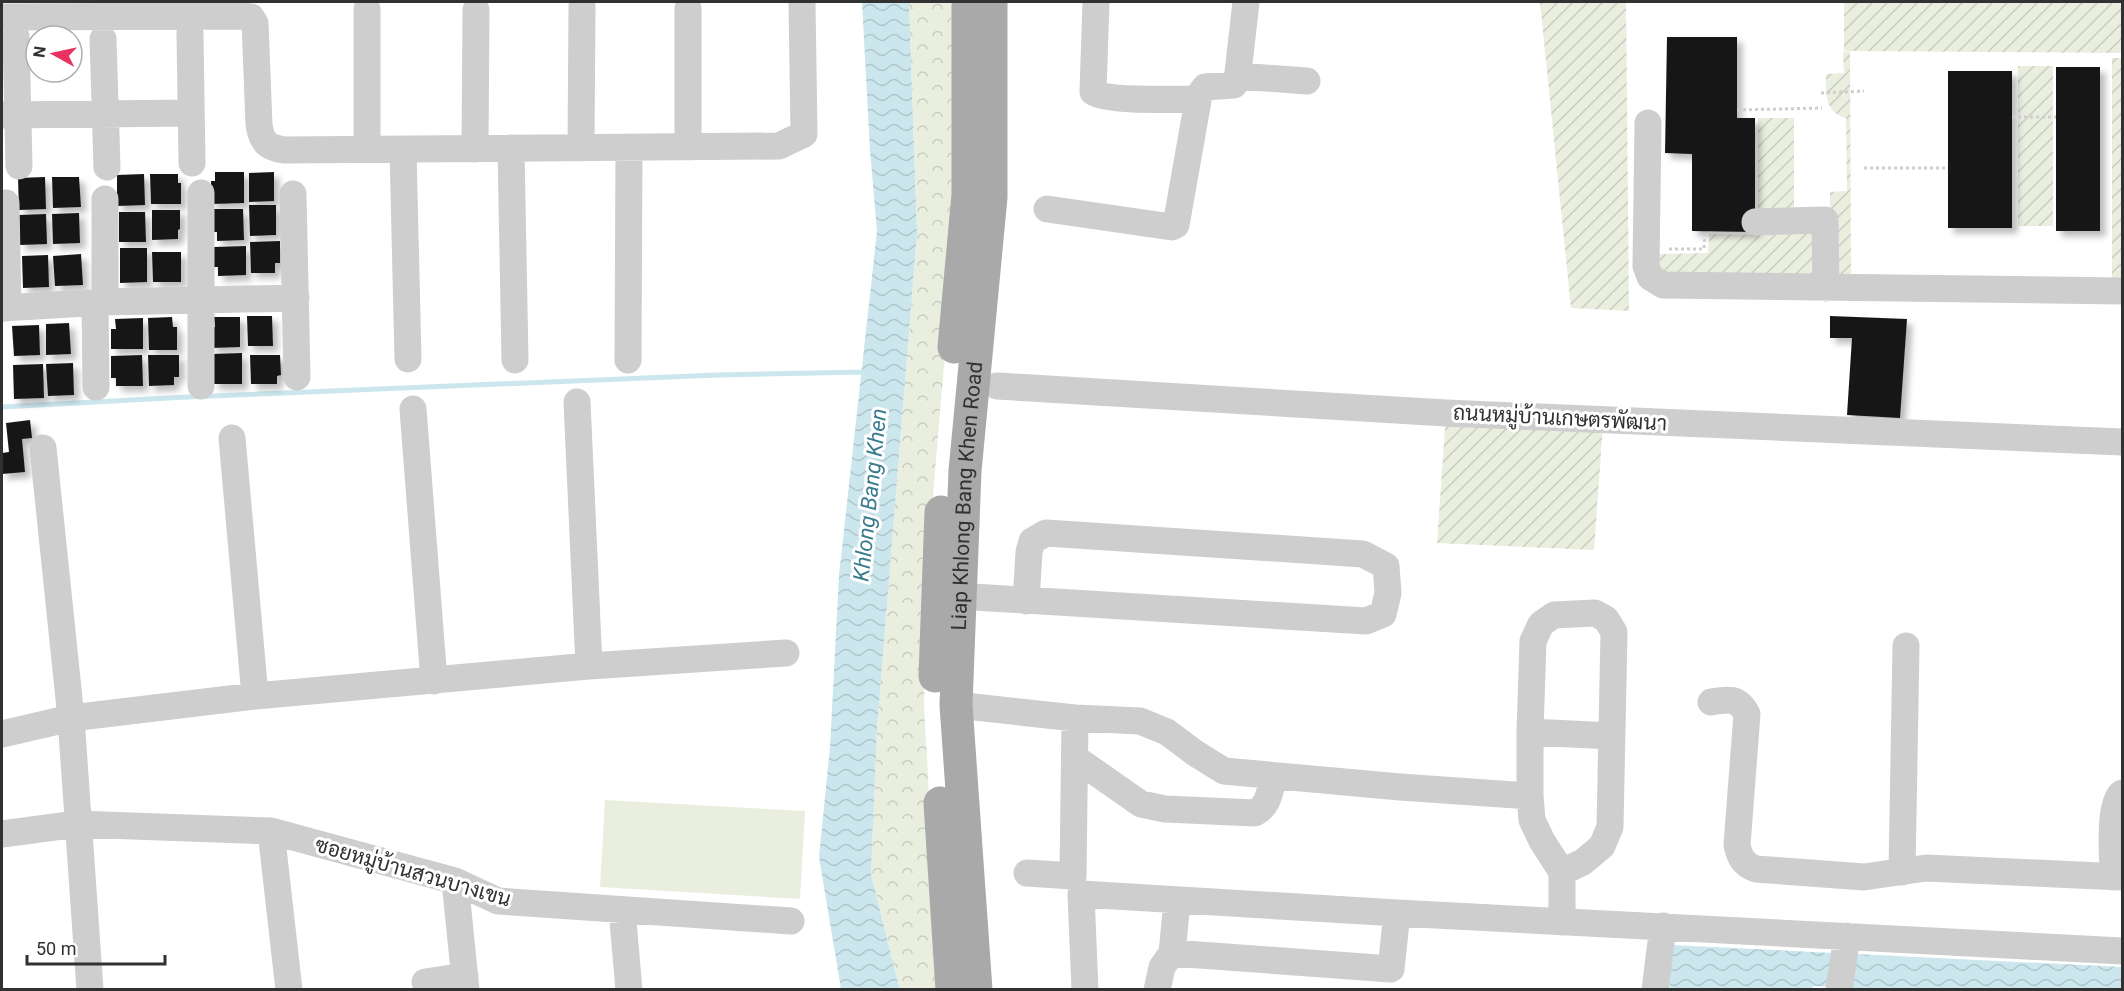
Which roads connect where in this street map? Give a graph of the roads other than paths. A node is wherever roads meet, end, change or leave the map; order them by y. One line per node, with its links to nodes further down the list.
1 (802, 2): 21 (street)
2 (968, 2): 55 (main road, Liap Khlong Bang Khen Road)
3 (991, 2): 55 (main road, Liap Khlong Bang Khen Road)
4 (1096, 2): 16 (street)
5 (1246, 2): 14 (street)
6 (582, 6): 23 (street)
7 (229, 9): 11 (street); 25 (street)
8 (367, 9): 25 (street)
9 (688, 9): 21 (street)
10 (476, 10): 26 (street)
11 (9, 27): 19 (street)
12 (190, 33): 17 (street)
13 (103, 39): 18 (street)
14 (1238, 76): 15 (street); 16 (street)
15 (1307, 81)
16 (1198, 99): 35 (street)
17 (191, 113): 18 (street); 28 (street)
18 (105, 114): 19 (street); 30 (street)
19 (10, 115): 29 (street)
20 (1648, 123): 37 (street)
21 (688, 147): 24 (street)
22 (511, 148): 23 (street); 26 (street); 44 (street)
23 (581, 148): 24 (street)
24 (629, 148): 45 (street)
25 (367, 149): 27 (street)
26 (475, 149): 27 (street)
27 (403, 150): 43 (street)
28 (192, 163)
29 (19, 166)
30 (107, 167)
31 (201, 193): 40 (street)
32 (293, 194): 39 (street)
33 (105, 199): 41 (street)
34 (6, 203): 42 (street)
35 (1047, 209)
36 (1755, 222): 37 (street)
37 (1826, 288): 38 (street)
38 (2122, 291)
39 (296, 298): 40 (street); 46 (street)
40 (200, 300): 41 (street); 47 (street)
41 (100, 303): 42 (street); 49 (street)
42 (5, 307)
43 (408, 359)
44 (515, 360)
45 (628, 360)
46 (297, 377)
47 (201, 386)
48 (997, 386): 53 (street, ถนนหมู่บ้านเกษตรพัฒนา)
49 (96, 387)
50 (577, 402): 59 (street)
51 (413, 409): 60 (street)
52 (232, 438): 61 (street)
53 (2122, 442)
54 (43, 448): 64 (street)
55 (949, 596): 56 (street); 63 (main road, Liap Khlong Bang Khen Road); 96 (main road, Liap Khlong Bang Khen Road)
56 (1026, 601): 56 (street)
57 (1906, 646): 77 (street)
58 (786, 653): 59 (street)
59 (589, 666): 60 (street)
60 (434, 681): 61 (street)
61 (255, 696): 64 (street)
62 (1711, 702): 77 (street)
63 (956, 705): 65 (street); 97 (main road, Liap Khlong Bang Khen Road)
64 (71, 718): 67 (street); 73 (street)
65 (1075, 718): 69 (street); 70 (street)
66 (1530, 732): 68 (street); 68 (street); 72 (street)
67 (2, 734)
68 (1612, 736): 76 (street)
69 (1074, 758): 70 (street); 78 (street)
70 (1274, 776): 72 (street)
71 (2122, 793): 79 (street)
72 (1530, 796): 76 (street)
73 (77, 824): 74 (street, ซอยหมู่บ้านสวนบางเขน); 75 (street, ซอยหมู่บ้านสวนบางเขน); 93 (street)
74 (271, 831): 80 (street, ซอยหมู่บ้านสวนบางเขน); 94 (street)
75 (2, 834)
76 (1562, 872): 85 (street)
77 (1902, 872): 79 (street)
78 (1027, 873)
79 (2118, 877)
80 (455, 881): 82 (street, ซอยหมู่บ้านสวนบางเขน); 92 (street)
81 (1177, 901): 83 (street); 89 (street); 98 (street)
82 (622, 910): 84 (street, ซอยหมู่บ้านสวนบางเขน); 95 (street)
83 (1397, 913): 85 (street); 90 (street)
84 (790, 921)
85 (1562, 922): 86 (street)
86 (1663, 926): 87 (street); 100 (street)
87 (1846, 943): 88 (street); 101 (street)
88 (2122, 951)
89 (1172, 953): 90 (street); 99 (street)
90 (1395, 979)
91 (425, 982): 92 (street)
92 (465, 983)
93 (90, 990)
94 (289, 990)
95 (629, 990)
96 (952, 990)
97 (976, 990)
98 (1085, 990)
99 (1157, 990)
100 (1655, 990)
101 (1839, 990)

